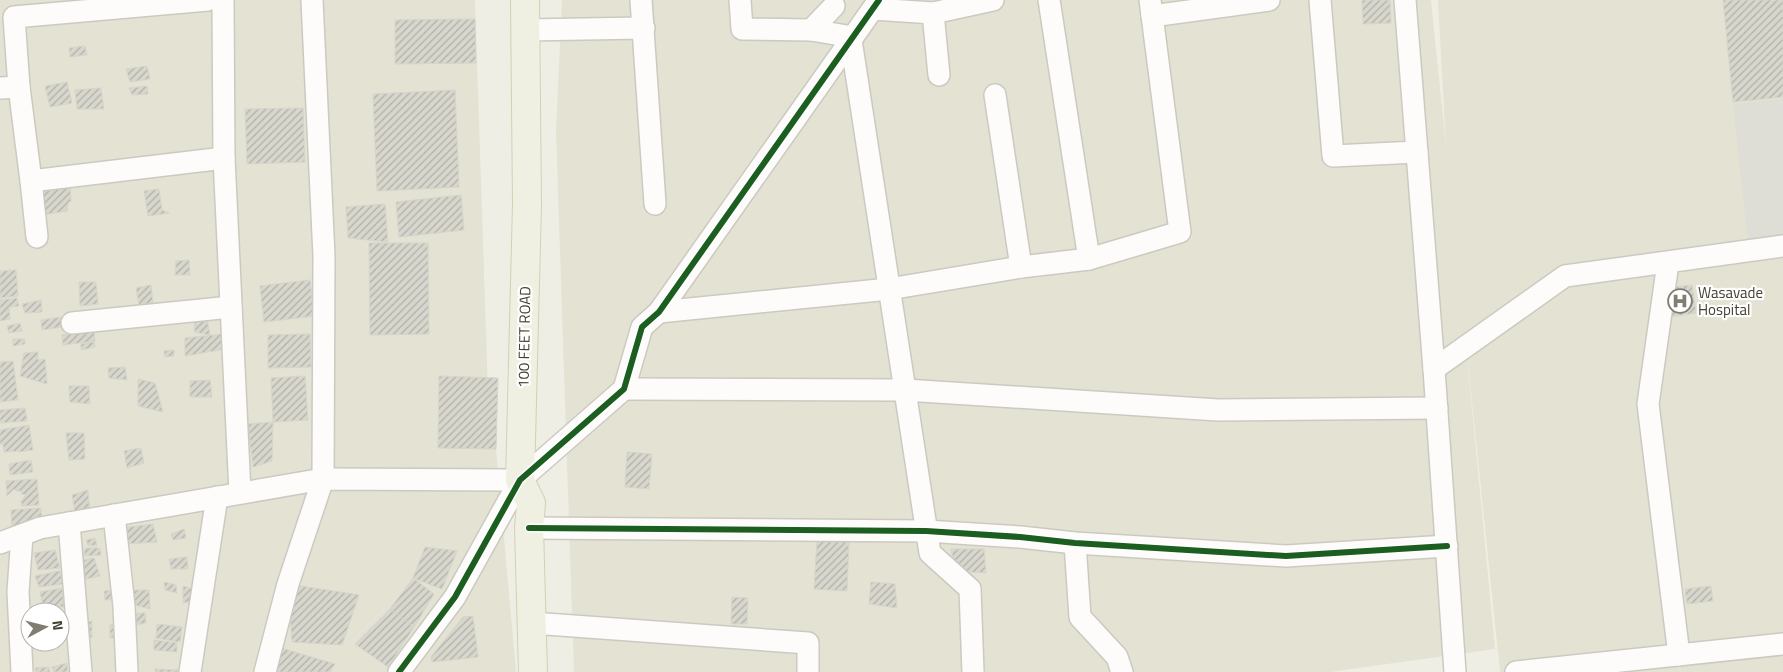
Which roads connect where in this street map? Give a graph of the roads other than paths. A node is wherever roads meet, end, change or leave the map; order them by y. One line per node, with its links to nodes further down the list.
1 (208, 0): 14 (street)
2 (223, 0): 26 (street)
3 (312, 0): 42 (street)
4 (525, 0): 19 (main road, 100 FEET ROAD)
5 (641, 0): 18 (street)
6 (740, 0): 20 (street)
7 (993, 0): 17 (street)
8 (1048, 0): 31 (street)
9 (1269, 0): 16 (street)
10 (1320, 0): 25 (street)
11 (1405, 0): 25 (street)
12 (831, 3): 20 (street); 21 (street)
13 (876, 4): 17 (street); 21 (street)
14 (96, 5): 15 (street)
15 (12, 8): 23 (street)
16 (1151, 8): 31 (street)
17 (933, 13): 22 (street)
18 (644, 28): 19 (street); 28 (street)
19 (525, 30): 43 (main road, 100 FEET ROAD)
20 (811, 30): 21 (street)
21 (852, 38): 34 (street); 36 (street)
22 (939, 76)
23 (9, 88): 27 (street)
24 (995, 95): 33 (street)
25 (1417, 152): 38 (street)
26 (224, 158): 27 (street); 35 (street)
27 (31, 181): 29 (street)
28 (655, 204)
29 (36, 237)
30 (1783, 246): 32 (street)
31 (1089, 259): 33 (street)
32 (1668, 263): 38 (street); 56 (street)
33 (1021, 267): 34 (street)
34 (889, 289): 36 (street); 40 (street)
35 (231, 307): 37 (street); 44 (street)
36 (659, 312): 39 (street)
37 (72, 323)
38 (1434, 369): 41 (street)
39 (624, 389): 40 (street); 43 (street)
40 (905, 390): 41 (street); 49 (street)
41 (1437, 408): 53 (street)
42 (323, 479): 43 (street); 44 (street); 61 (street)
43 (520, 480): 48 (main road, 100 FEET ROAD); 62 (street)
44 (240, 493): 45 (street)
45 (217, 497): 46 (street); 60 (street)
46 (114, 515): 47 (street); 59 (street)
47 (69, 523): 50 (street); 58 (street)
48 (529, 528): 49 (street); 54 (main road, 100 FEET ROAD)
49 (926, 531): 52 (street); 65 (street)
50 (22, 535): 51 (street); 57 (street)
51 (0, 543)
52 (1075, 543): 53 (street); 66 (street)
53 (1447, 546): 67 (street)
54 (532, 623): 63 (main road, 100 FEET ROAD); 64 (street)
55 (1783, 644): 56 (street)
56 (1679, 655): 68 (street)
57 (22, 672)
58 (81, 672)
59 (127, 672)
60 (190, 672)
61 (265, 672)
62 (399, 672)
63 (533, 672)
64 (808, 672)
65 (973, 672)
66 (1122, 672)
67 (1455, 672)
68 (1516, 672)

